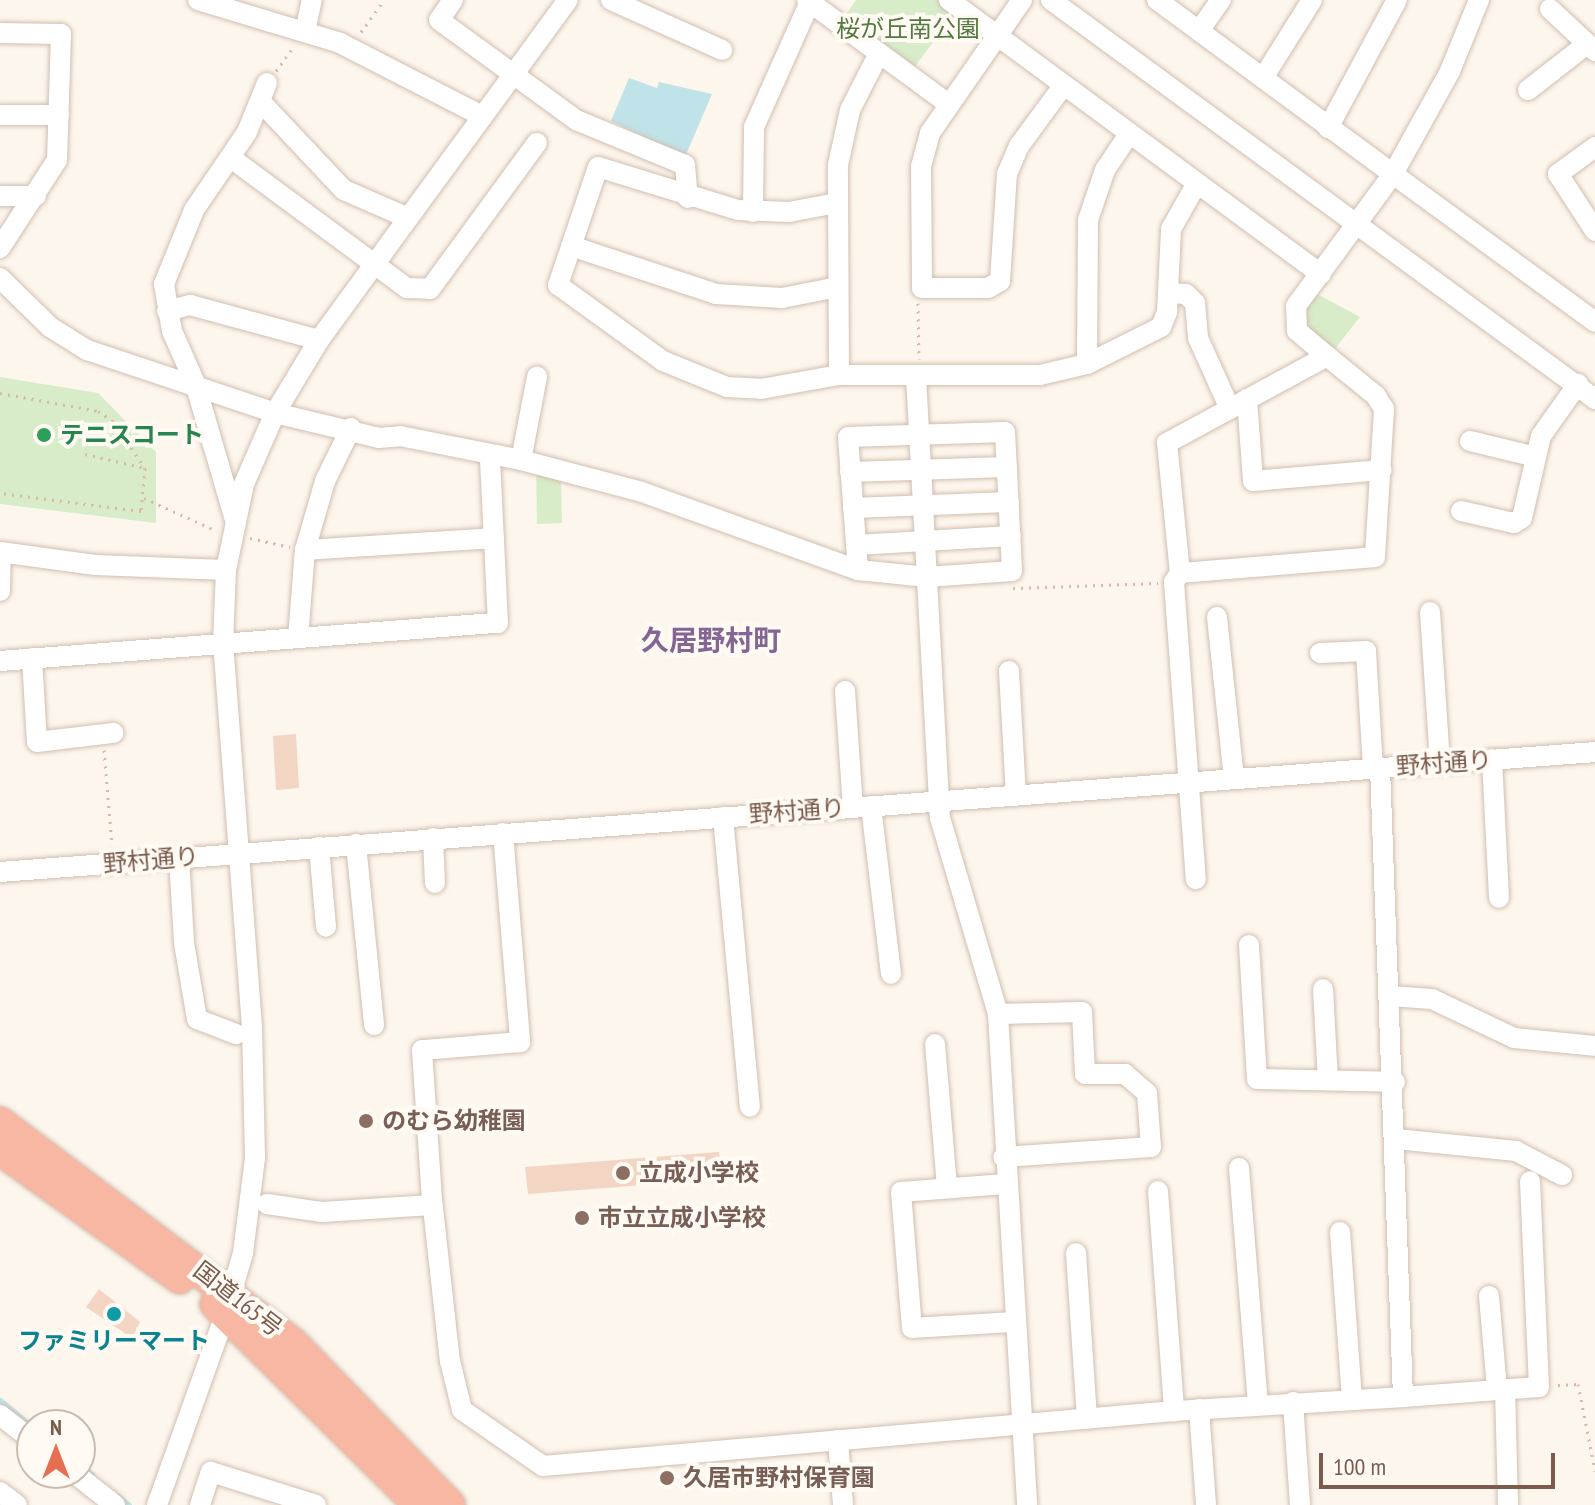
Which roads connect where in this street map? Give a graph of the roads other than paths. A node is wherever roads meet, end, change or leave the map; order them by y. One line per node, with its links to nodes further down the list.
1 (312, 0): 17 (street)
2 (453, 0): 23 (street)
3 (568, 0): 23 (street)
4 (611, 0): 21 (street)
5 (949, 0): 19 (street)
6 (1022, 0): 19 (street)
7 (1051, 0): 44 (street)
8 (1157, 0): 16 (street)
9 (1221, 0): 16 (street)
10 (1312, 0): 24 (street)
11 (1397, 0): 31 (street)
12 (1479, 0): 36 (street)
13 (808, 1): 22 (street); 42 (street)
14 (211, 2): 17 (street)
15 (1550, 9): 20 (street)
16 (1199, 31): 24 (street)
17 (305, 32): 30 (street)
18 (0, 33): 29 (street)
19 (996, 34): 25 (street); 27 (street)
20 (1591, 47): 26 (street)
21 (722, 50)
22 (879, 53): 27 (street); 41 (street)
23 (514, 74): 30 (street); 40 (street)
24 (1263, 78): 31 (street)
25 (1063, 86): 27 (street); 32 (street)
26 (1528, 90)
27 (946, 102)
28 (0, 115): 29 (street)
29 (59, 115): 39 (street)
30 (482, 116): 43 (street)
31 (1328, 128): 36 (street)
32 (1129, 134): 37 (street); 57 (street)
33 (537, 143): 48 (street)
34 (1595, 147): 45 (street)
35 (231, 158): 43 (street); 48 (street); 53 (street)
36 (1393, 174): 44 (street); 54 (street)
37 (1197, 183): 49 (street); 52 (street)
38 (0, 196): 39 (street)
39 (36, 196): 47 (street)
40 (688, 198): 42 (street); 46 (street)
41 (837, 203): 42 (street); 51 (street)
42 (753, 212)
43 (408, 218): 48 (street)
44 (1356, 224): 49 (street); 62 (street)
45 (1595, 231)
46 (571, 246): 51 (street); 58 (street)
47 (0, 248)
48 (375, 265): 55 (street)
49 (1321, 274): 56 (street)
50 (0, 278): 61 (street)
51 (838, 287): 58 (street)
52 (1169, 293): 57 (street); 64 (street)
53 (167, 311): 55 (street); 61 (street)
54 (1595, 322)
55 (319, 340): 65 (street)
56 (1327, 356): 64 (street); 74 (street)
57 (1087, 364): 59 (street)
58 (839, 375): 59 (street)
59 (920, 376): 67 (street)
60 (537, 377): 71 (street)
61 (195, 383): 65 (street); 80 (street)
62 (1578, 384): 63 (street); 70 (street)
63 (1595, 399)
64 (1238, 404): 74 (street); 89 (street)
65 (275, 413): 66 (street); 80 (street)
66 (351, 428): 69 (street); 85 (street)
67 (920, 435): 72 (street); 73 (street); 75 (street)
68 (1470, 441): 70 (street)
69 (490, 457): 71 (street); 82 (street)
70 (1536, 457): 79 (street)
71 (521, 460): 88 (street)
72 (1007, 467): 73 (street); 76 (street)
73 (922, 470): 75 (street); 77 (street)
74 (1382, 470): 89 (street)
75 (850, 472): 78 (street)
76 (1009, 502): 77 (street); 81 (street)
77 (923, 505): 78 (street); 83 (street)
78 (853, 508): 84 (street)
79 (1461, 511)
80 (238, 532): 87 (street)
81 (1011, 536): 83 (street); 90 (street)
82 (494, 538): 85 (street); 94 (street)
83 (925, 541): 84 (street); 90 (street)
84 (856, 545): 88 (street)
85 (305, 550): 94 (street)
86 (0, 552): 87 (street); 91 (street)
87 (226, 570): 95 (street)
88 (858, 570): 90 (street)
89 (1177, 578): 107 (street)
90 (927, 585): 109 (street)
91 (0, 591)
92 (1430, 612): 104 (street)
93 (1217, 617): 106 (street)
94 (298, 638): 95 (street)
95 (223, 644): 97 (street); 116 (street)
96 (1320, 653): 105 (street)
97 (32, 658): 98 (street); 101 (street)
98 (0, 661)
99 (1009, 671): 108 (street)
100 (845, 691): 110 (street)
101 (108, 733)
102 (1595, 752): 103 (street, 野村通り)
103 (1492, 759): 104 (street, 野村通り); 121 (street)
104 (1440, 763): 105 (street, 野村通り)
105 (1376, 767): 106 (street, 野村通り); 126 (street)
106 (1234, 779): 107 (street, 野村通り)
107 (1191, 782): 108 (street, 野村通り); 119 (street)
108 (1016, 795): 109 (street, 野村通り)
109 (939, 802): 110 (street, 野村通り); 127 (street)
110 (862, 806): 111 (street, 野村通り); 124 (street)
111 (723, 817): 112 (street, 野村通り); 134 (street)
112 (503, 833): 113 (street, 野村通り); 146 (street)
113 (433, 838): 114 (street, 野村通り); 120 (street)
114 (356, 844): 115 (street, 野村通り); 128 (street)
115 (319, 847): 116 (street, 野村通り); 122 (street)
116 (238, 853): 117 (street, 野村通り); 150 (street)
117 (179, 858): 118 (street, 野村通り); 129 (street)
118 (0, 872)
119 (1196, 879)
120 (435, 883)
121 (1499, 898)
122 (326, 927)
123 (1249, 945): 132 (street)
124 (891, 974)
125 (1323, 989): 132 (street)
126 (1390, 996): 131 (street); 133 (street)
127 (998, 1014): 138 (street); 138 (street)
128 (374, 1025)
129 (236, 1034)
130 (935, 1044): 143 (street)
131 (1595, 1046)
132 (1328, 1080): 133 (street)
133 (1395, 1082): 136 (street)
134 (750, 1107)
135 (0, 1122): 150 (highway, 国道165号)
136 (1396, 1139): 140 (street); 153 (street)
137 (0, 1150): 150 (highway, 国道165号)
138 (1003, 1157): 142 (street)
139 (1239, 1168): 156 (street)
140 (1562, 1175)
141 (1530, 1181): 152 (street)
142 (1005, 1184): 143 (street); 151 (street)
143 (947, 1188): 151 (street)
144 (1158, 1191): 158 (street)
145 (267, 1204): 146 (street)
146 (432, 1205): 163 (street)
147 (1340, 1232): 154 (street)
148 (1076, 1253): 160 (street)
149 (1489, 1296): 152 (street)
150 (229, 1303): 169 (street); 172 (highway, 国道165号); 173 (highway, 国道165号)
151 (1014, 1322): 161 (street)
152 (1501, 1390): 153 (street); 178 (street)
153 (1403, 1397): 154 (street)
154 (1352, 1398): 155 (street)
155 (1293, 1402): 156 (street); 177 (street)
156 (1258, 1405): 157 (street)
157 (1199, 1409): 158 (street); 176 (street)
158 (1174, 1411): 160 (street)
159 (0, 1415): 162 (street)
160 (1087, 1419): 161 (street)
161 (1022, 1424): 163 (street); 175 (street)
162 (16, 1428)
163 (838, 1440): 174 (street)
164 (94, 1489): 168 (street)
165 (0, 1492): 167 (street)
166 (290, 1501): 170 (street); 171 (street)
167 (17, 1505)
168 (115, 1505)
169 (157, 1505)
170 (200, 1505)
171 (316, 1505)
172 (419, 1505)
173 (450, 1505)
174 (843, 1505)
175 (1027, 1505)
176 (1206, 1505)
177 (1300, 1505)
178 (1508, 1505)

